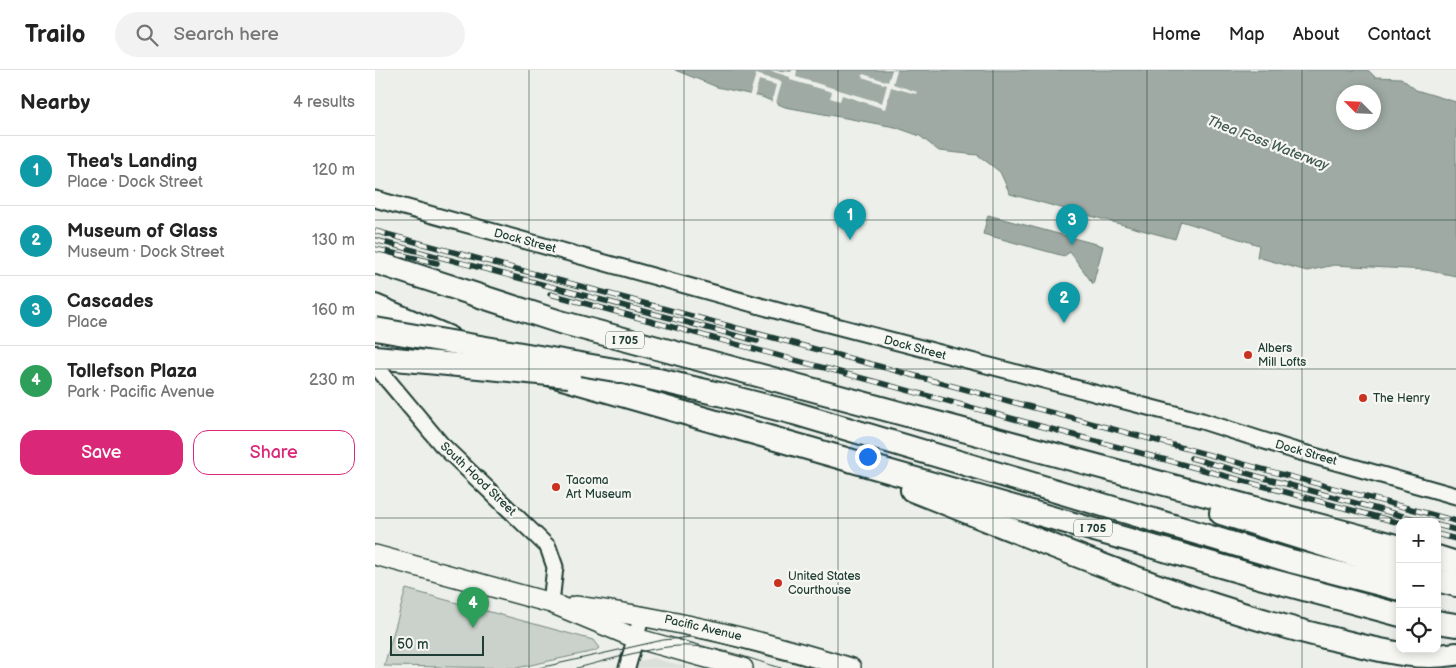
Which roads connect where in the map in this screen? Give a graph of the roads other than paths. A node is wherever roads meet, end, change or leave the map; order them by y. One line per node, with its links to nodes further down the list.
1 (375, 199): 10 (street, Dock Street)
2 (381, 264): 8 (highway, I 705)
3 (375, 306): 9 (highway, I 705)
4 (375, 329): 7 (highway, bridge)
5 (375, 357): 7 (highway, bridge)
6 (375, 365): 19 (street, South Hood Street)
7 (719, 394): 16 (highway)
8 (866, 404): 11 (highway); 13 (highway, I 705)
9 (787, 443): 20 (highway, I 705); 25 (highway)
10 (1456, 496)
11 (1396, 546)
12 (375, 555): 19 (main road, Pacific Avenue)
13 (1396, 568)
14 (1441, 581): 15 (highway)
15 (1456, 585)
16 (1396, 588)
17 (1441, 597): 18 (highway)
18 (1456, 600)
19 (551, 603): 21 (main road, Pacific Avenue); 24 (main road, Pacific Avenue)
20 (1396, 613)
21 (642, 615): 24 (street); 28 (main road, Pacific Avenue)
22 (1441, 623): 23 (highway)
23 (1456, 625)
24 (635, 638): 26 (street); 27 (main road, Pacific Avenue)
25 (1449, 659)
26 (627, 668)
27 (743, 668)
28 (851, 668)

